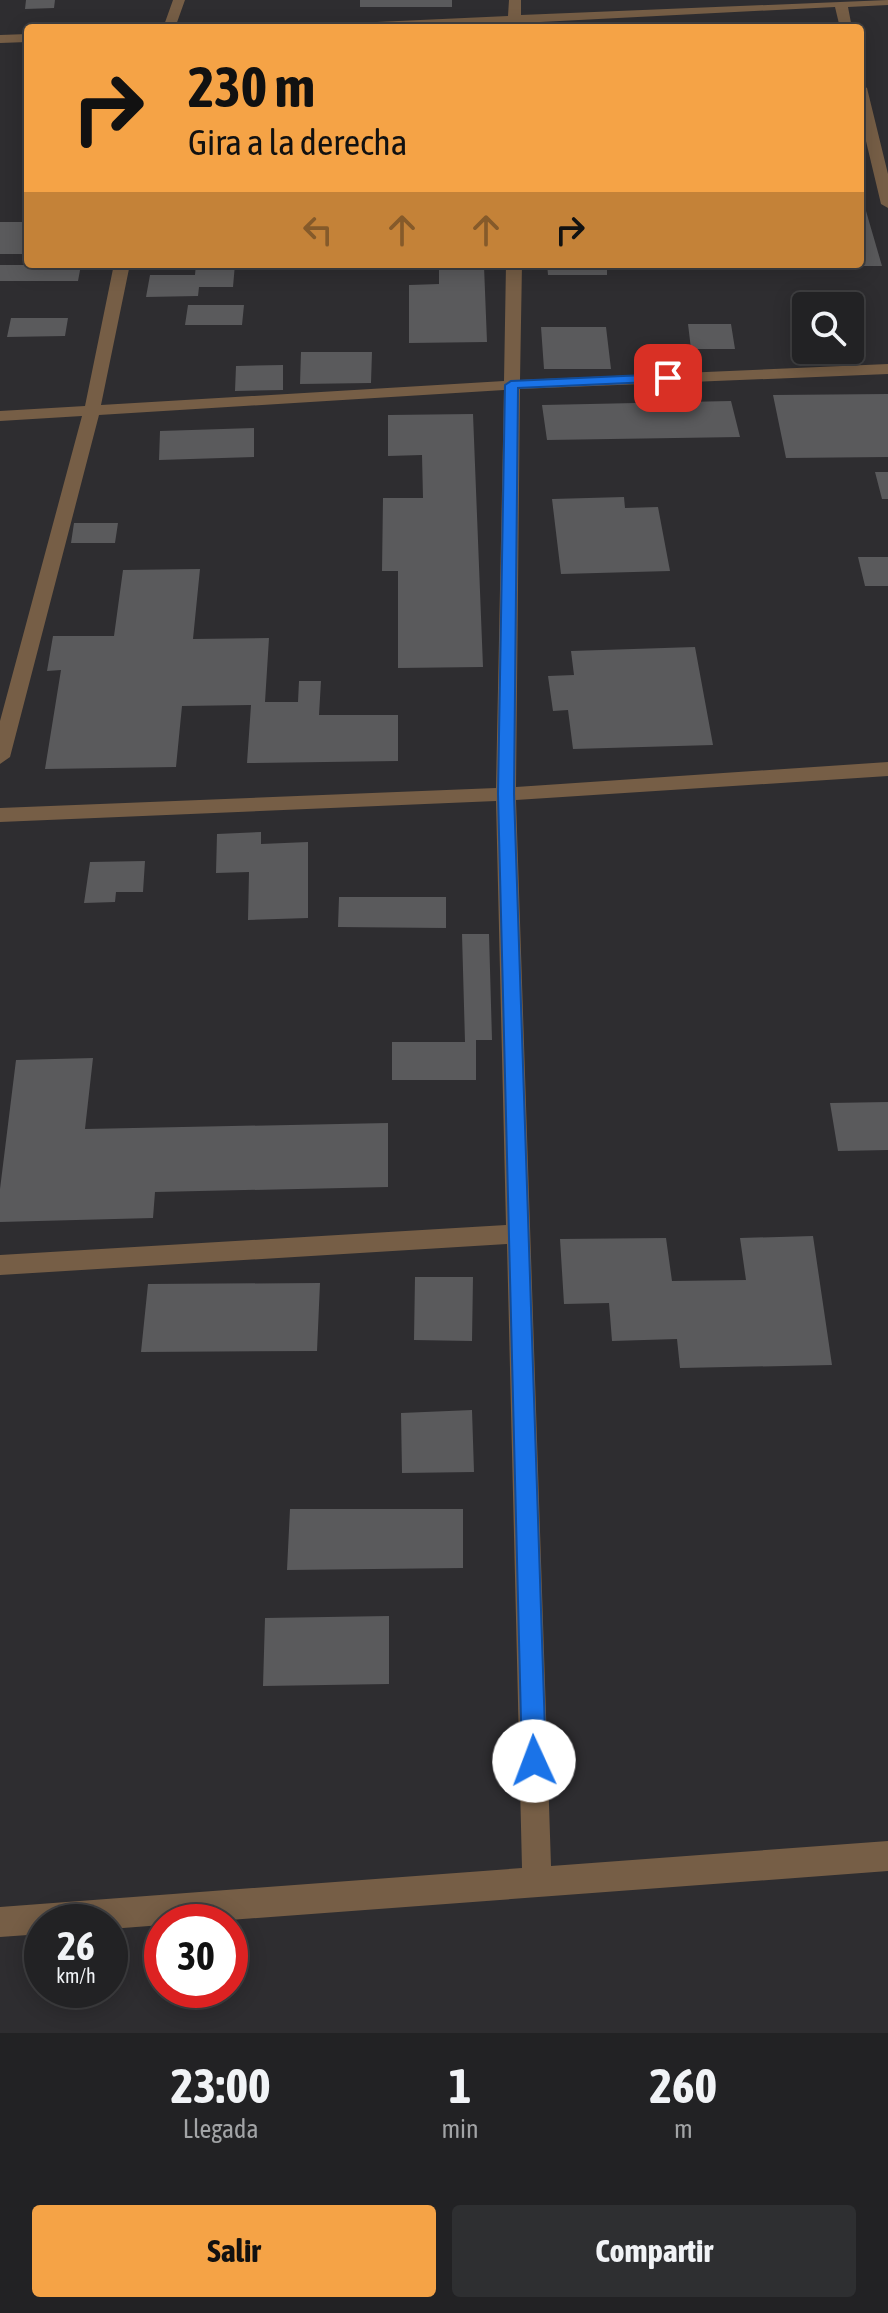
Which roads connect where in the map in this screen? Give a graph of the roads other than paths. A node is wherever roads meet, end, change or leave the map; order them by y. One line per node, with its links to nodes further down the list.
1 (179, 0): 5 (street)
2 (515, 0): 6 (street)
3 (888, 1): 4 (street)
4 (840, 2): 6 (street); 7 (street)
5 (170, 24)
6 (514, 24)
7 (845, 24)
8 (24, 38): 9 (street)
9 (0, 39)
10 (864, 101): 11 (street)
11 (882, 158): 12 (street)
12 (888, 204)
13 (121, 268): 17 (street)
14 (514, 268): 16 (street)
15 (888, 369): 16 (street)
16 (511, 385): 17 (street); 21 (street)
17 (92, 411): 18 (street); 19 (street)
18 (0, 416)
19 (0, 757)
20 (888, 769): 21 (street)
21 (506, 794): 22 (street); 23 (street)
22 (0, 815)
23 (517, 1234): 24 (street); 26 (street)
24 (0, 1265)
25 (888, 1856): 26 (street)
26 (537, 1884): 27 (street)
27 (0, 1922)

